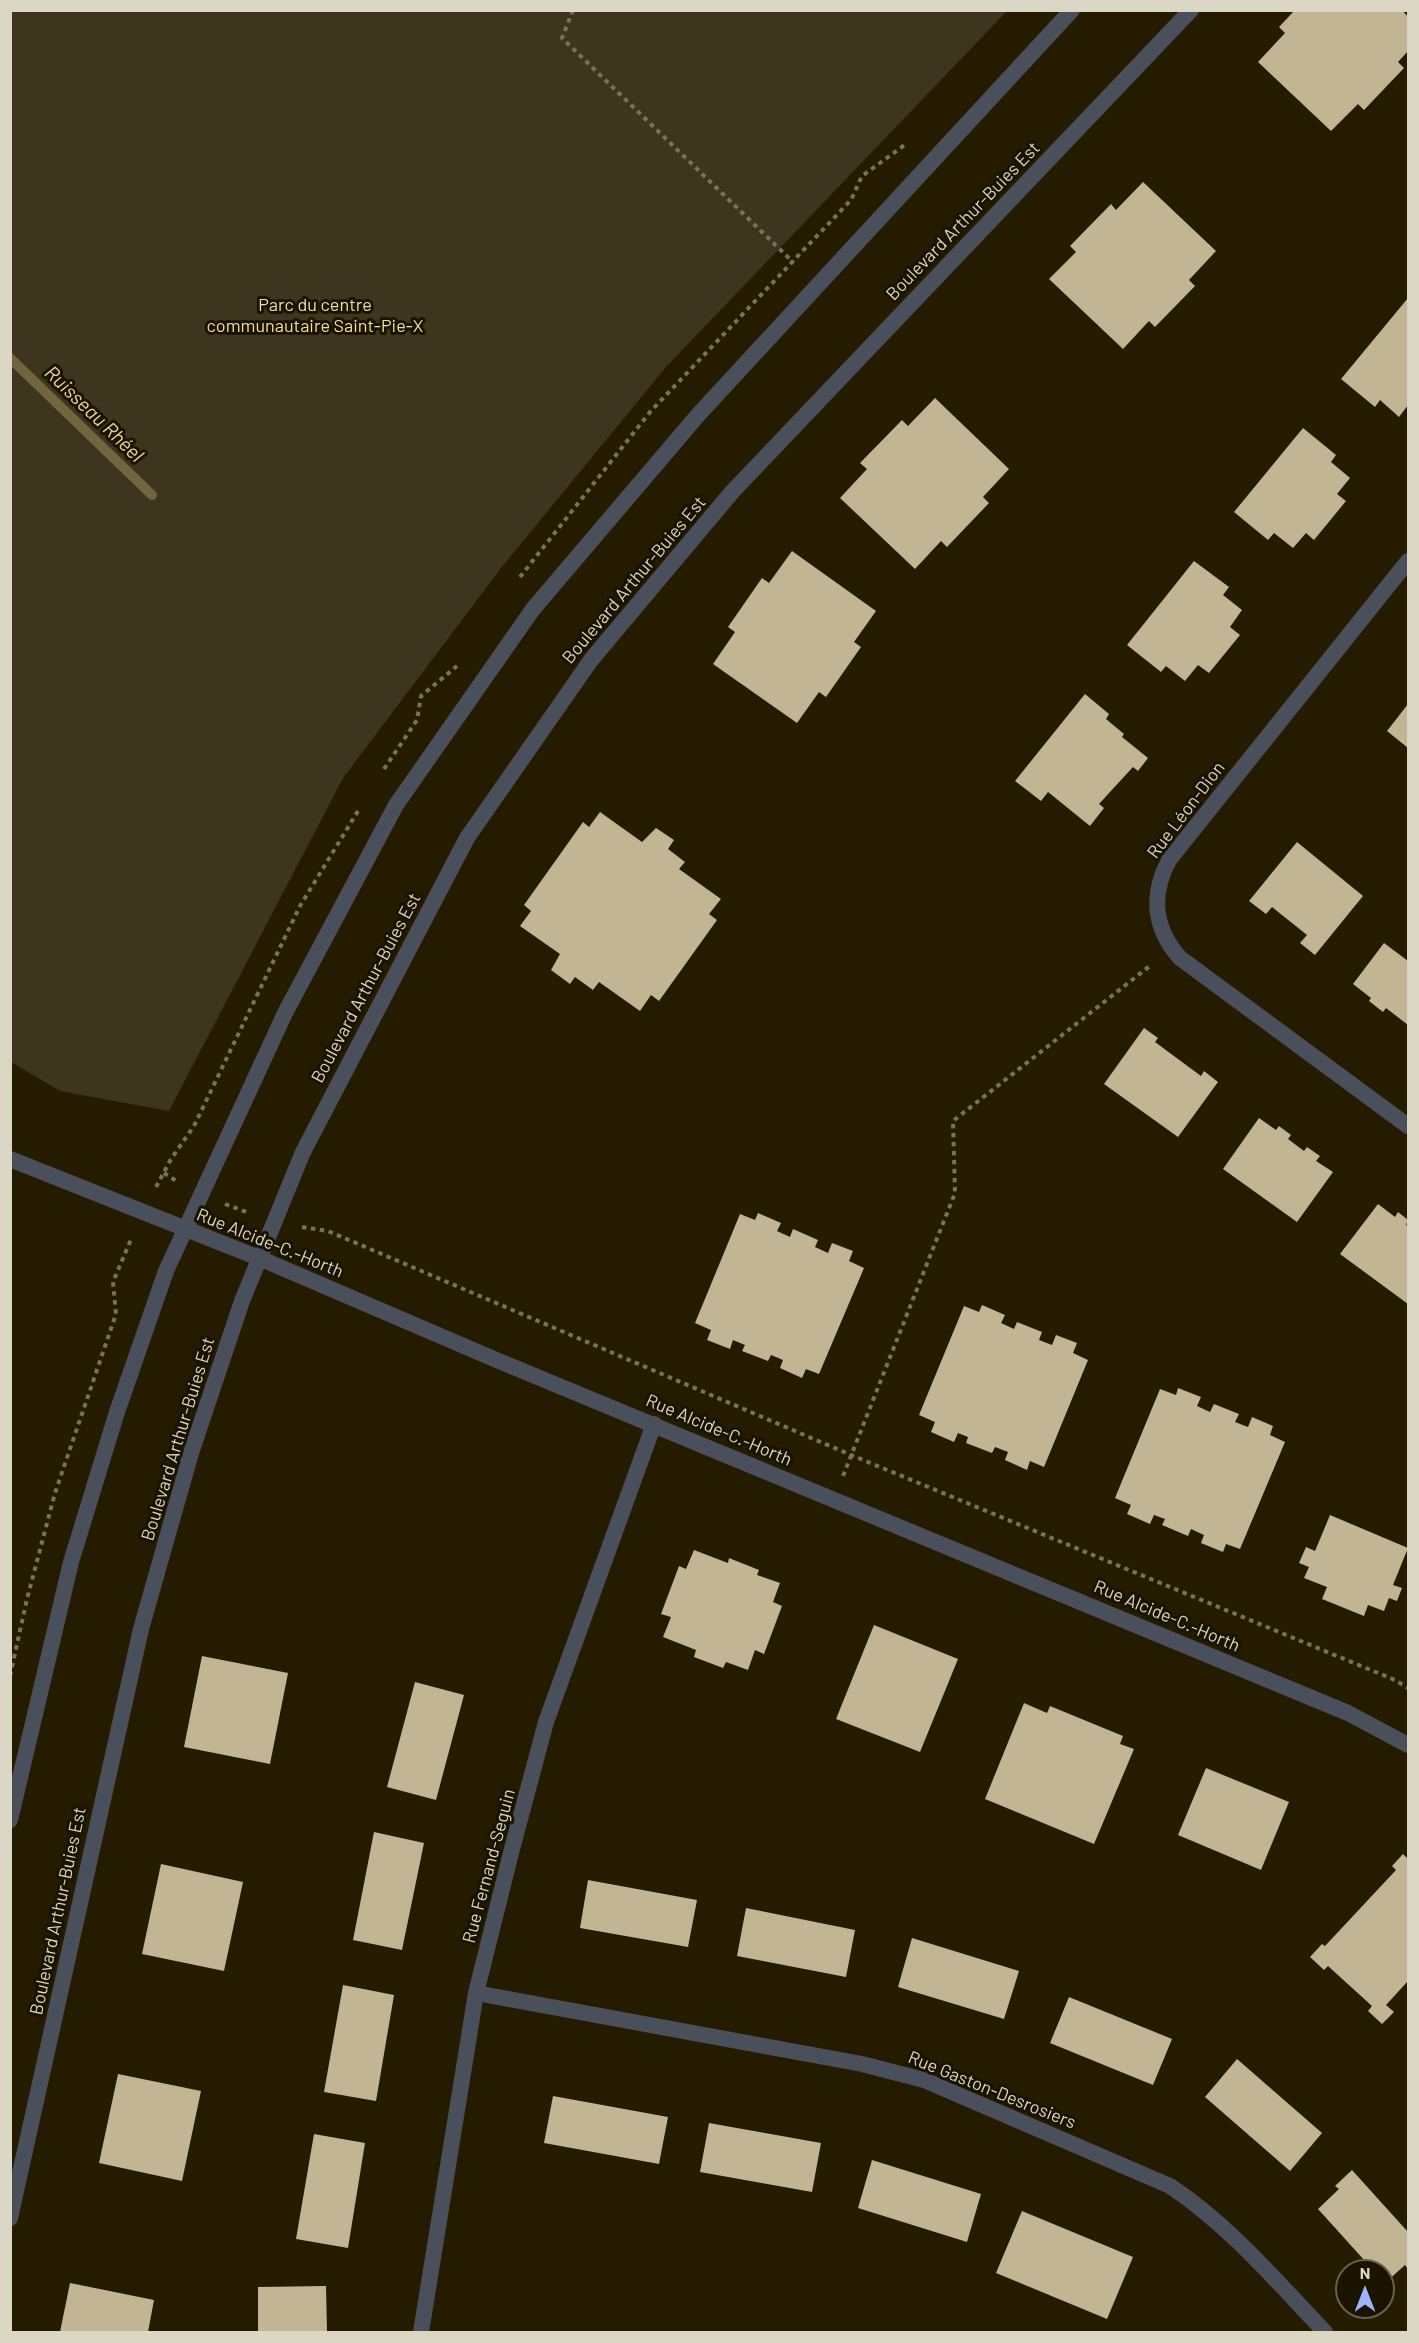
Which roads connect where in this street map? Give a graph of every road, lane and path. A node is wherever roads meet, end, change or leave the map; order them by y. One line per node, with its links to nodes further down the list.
1 (573, 10): 4 (path)
2 (1072, 10): 10 (street)
3 (1191, 10): 11 (street, Boulevard Arthur-Buies Est)
4 (792, 262)
5 (1408, 561): 6 (street, Rue Léon-Dion)
6 (1172, 949): 7 (street, Rue Léon-Dion); 15 (path)
7 (1408, 1126)
8 (10, 1159): 12 (street, Rue Alcide-C.-Horth)
9 (164, 1173): 10 (path)
10 (200, 1195): 11 (path); 12 (street)
11 (274, 1223): 13 (street, Boulevard Arthur-Buies Est); 15 (path)
12 (184, 1228): 13 (street, Rue Alcide-C.-Horth); 19 (street)
13 (260, 1258): 14 (street, Rue Alcide-C.-Horth); 21 (street, Boulevard Arthur-Buies Est)
14 (654, 1424): 16 (street, Rue Alcide-C.-Horth); 20 (street, Rue Fernand-Seguin)
15 (851, 1455): 16 (path); 17 (path)
16 (833, 1499): 18 (street, Rue Alcide-C.-Horth)
17 (1408, 1688)
18 (1408, 1745)
19 (10, 1820)
20 (476, 1993): 22 (street, Rue Fernand-Seguin); 23 (street, Rue Gaston-Desrosiers)
21 (10, 2218)
22 (421, 2332)
23 (1325, 2332)

